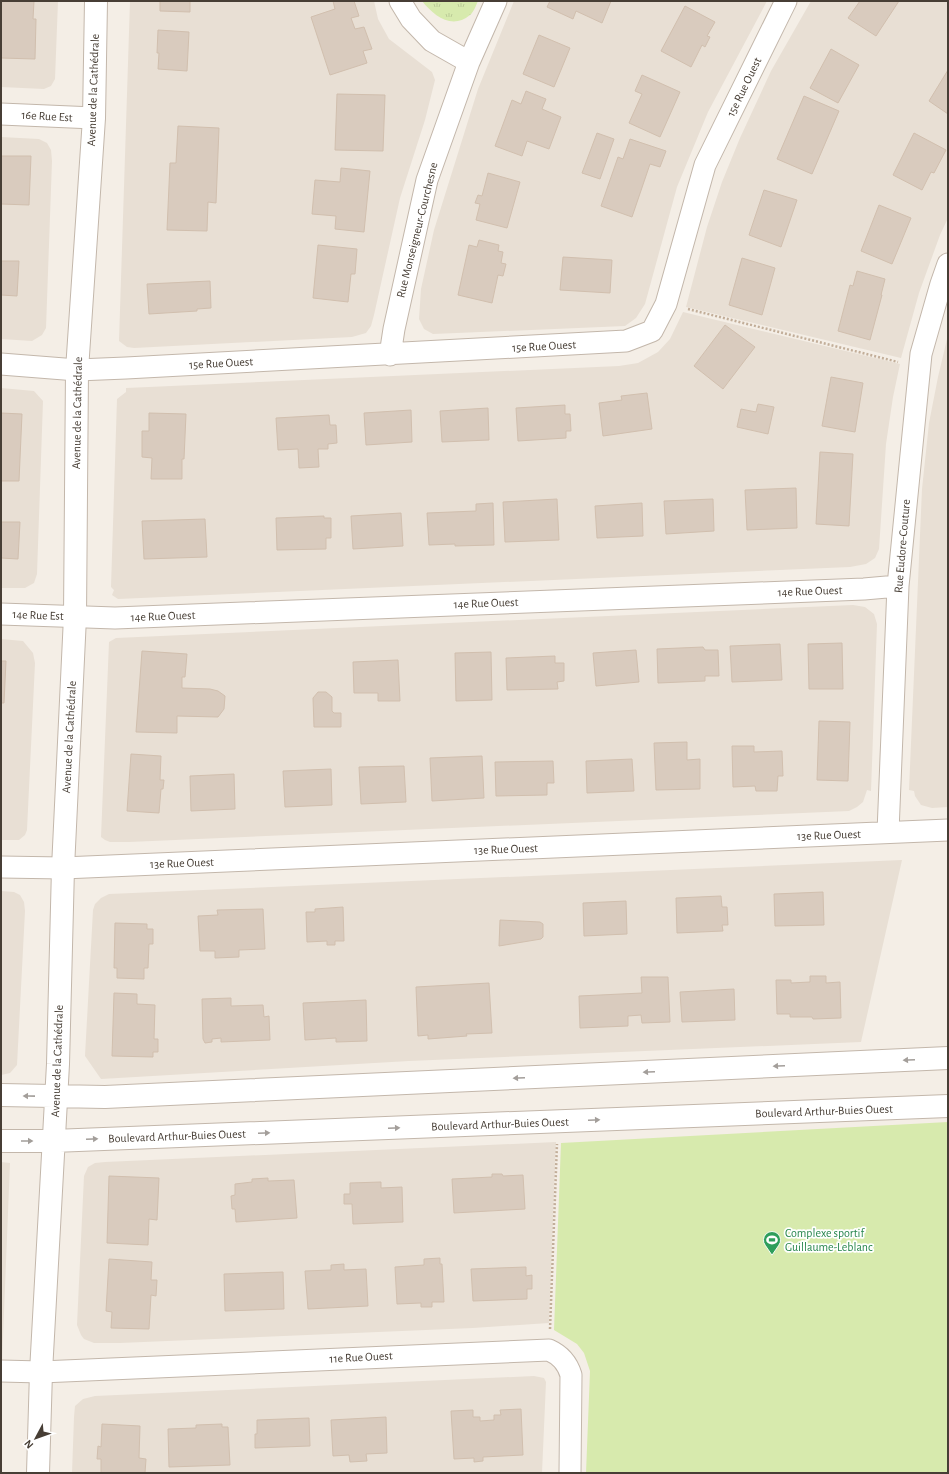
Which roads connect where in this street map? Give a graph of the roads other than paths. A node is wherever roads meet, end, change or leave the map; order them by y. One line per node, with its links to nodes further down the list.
1 (96, 1): 7 (street, Avenue de la Cathédrale)
2 (400, 1): 5 (street)
3 (496, 1): 5 (street, Rue Monseigneur-Courchesne)
4 (786, 1): 9 (street, 15e Rue Ouest)
5 (469, 62): 9 (street, Rue Monseigneur-Courchesne)
6 (1, 114): 7 (street, 16e Rue Est)
7 (94, 118): 11 (street, Avenue de la Cathédrale)
8 (948, 264): 12 (street, Rue Eudore-Couture)
9 (390, 354): 11 (street, 15e Rue Ouest)
10 (1, 364): 11 (street, 15e Rue Ouest)
11 (77, 370): 14 (street, Avenue de la Cathédrale)
12 (898, 586): 14 (street, 14e Rue Ouest); 16 (street, Rue Eudore-Couture)
13 (1, 614): 14 (street, 14e Rue Est)
14 (75, 617): 18 (street, Avenue de la Cathédrale)
15 (948, 830): 16 (street, 13e Rue Ouest)
16 (888, 832): 18 (street, 13e Rue Ouest)
17 (1, 866): 18 (street, 13e Rue Ouest)
18 (63, 868): 21 (street, Avenue de la Cathédrale)
19 (948, 1058): 21 (street, one-way to 21)
20 (1, 1095): 21 (street, one-way to 20)
21 (56, 1096): 24 (street, Avenue de la Cathédrale)
22 (948, 1106): 24 (street, Boulevard Arthur-Buies Ouest, one-way to 22)
23 (1, 1141): 24 (street, Boulevard Arthur-Buies Ouest, one-way to 24)
24 (53, 1142): 26 (street, Avenue de la Cathédrale)
25 (1, 1371): 26 (street, 11e Rue Ouest)
26 (41, 1372): 27 (street, Avenue de la Cathédrale); 28 (street, 11e Rue Ouest)
27 (38, 1473)
28 (570, 1473)

